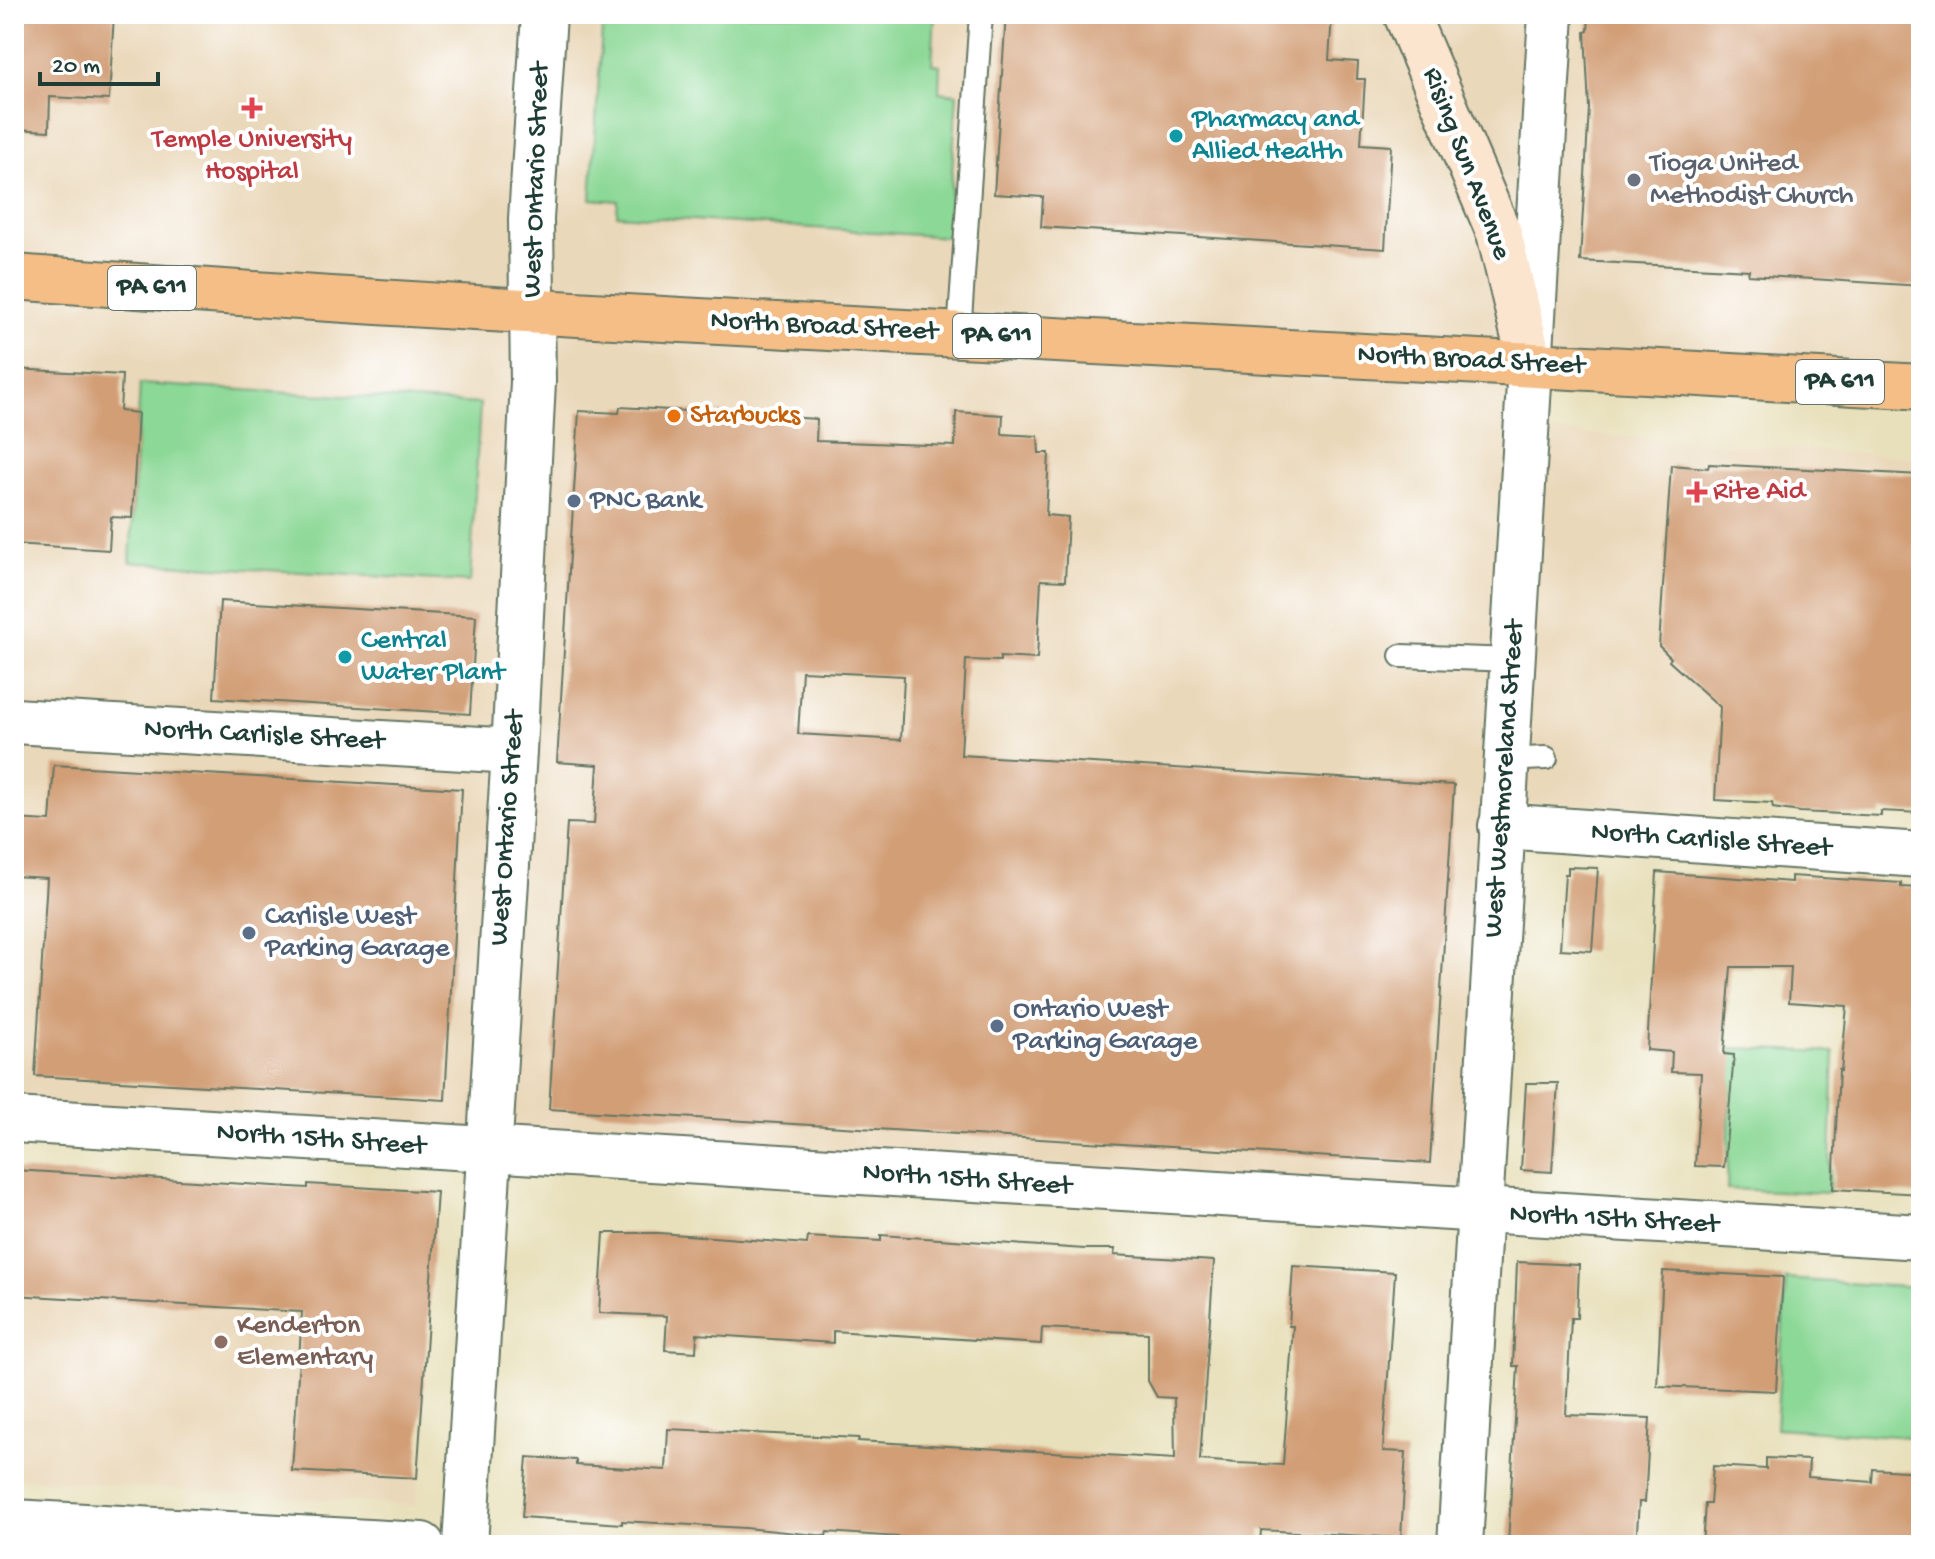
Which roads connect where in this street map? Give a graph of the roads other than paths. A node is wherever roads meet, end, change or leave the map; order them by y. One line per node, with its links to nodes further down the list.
1 (544, 14): 6 (street, West Ontario Street)
2 (981, 14): 7 (lane)
3 (1406, 14): 8 (street, Rising Sun Avenue)
4 (1551, 14): 8 (street, West Westmoreland Street)
5 (14, 277): 6 (main road, North Broad Street / PA 611)
6 (532, 312): 7 (main road, North Broad Street / PA 611); 13 (street, West Ontario Street)
7 (959, 334): 8 (main road, North Broad Street / PA 611)
8 (1530, 363): 9 (main road, North Broad Street / PA 611); 11 (street, West Westmoreland Street)
9 (1921, 387)
10 (1401, 656): 11 (lane)
11 (1513, 660): 14 (street, West Westmoreland Street)
12 (14, 721): 13 (street, North Carlisle Street)
13 (514, 751): 17 (street, West Ontario Street)
14 (1501, 826): 15 (street, North Carlisle Street); 18 (street, West Westmoreland Street)
15 (1921, 855)
16 (14, 1120): 17 (street, North 15th Street)
17 (487, 1150): 18 (street, North 15th Street); 22 (street, West Ontario Street)
18 (1479, 1212): 19 (street, North 15th Street); 23 (street, West Westmoreland Street)
19 (1921, 1237)
20 (14, 1522): 21 (street)
21 (422, 1545)
22 (465, 1545)
23 (1460, 1545)

